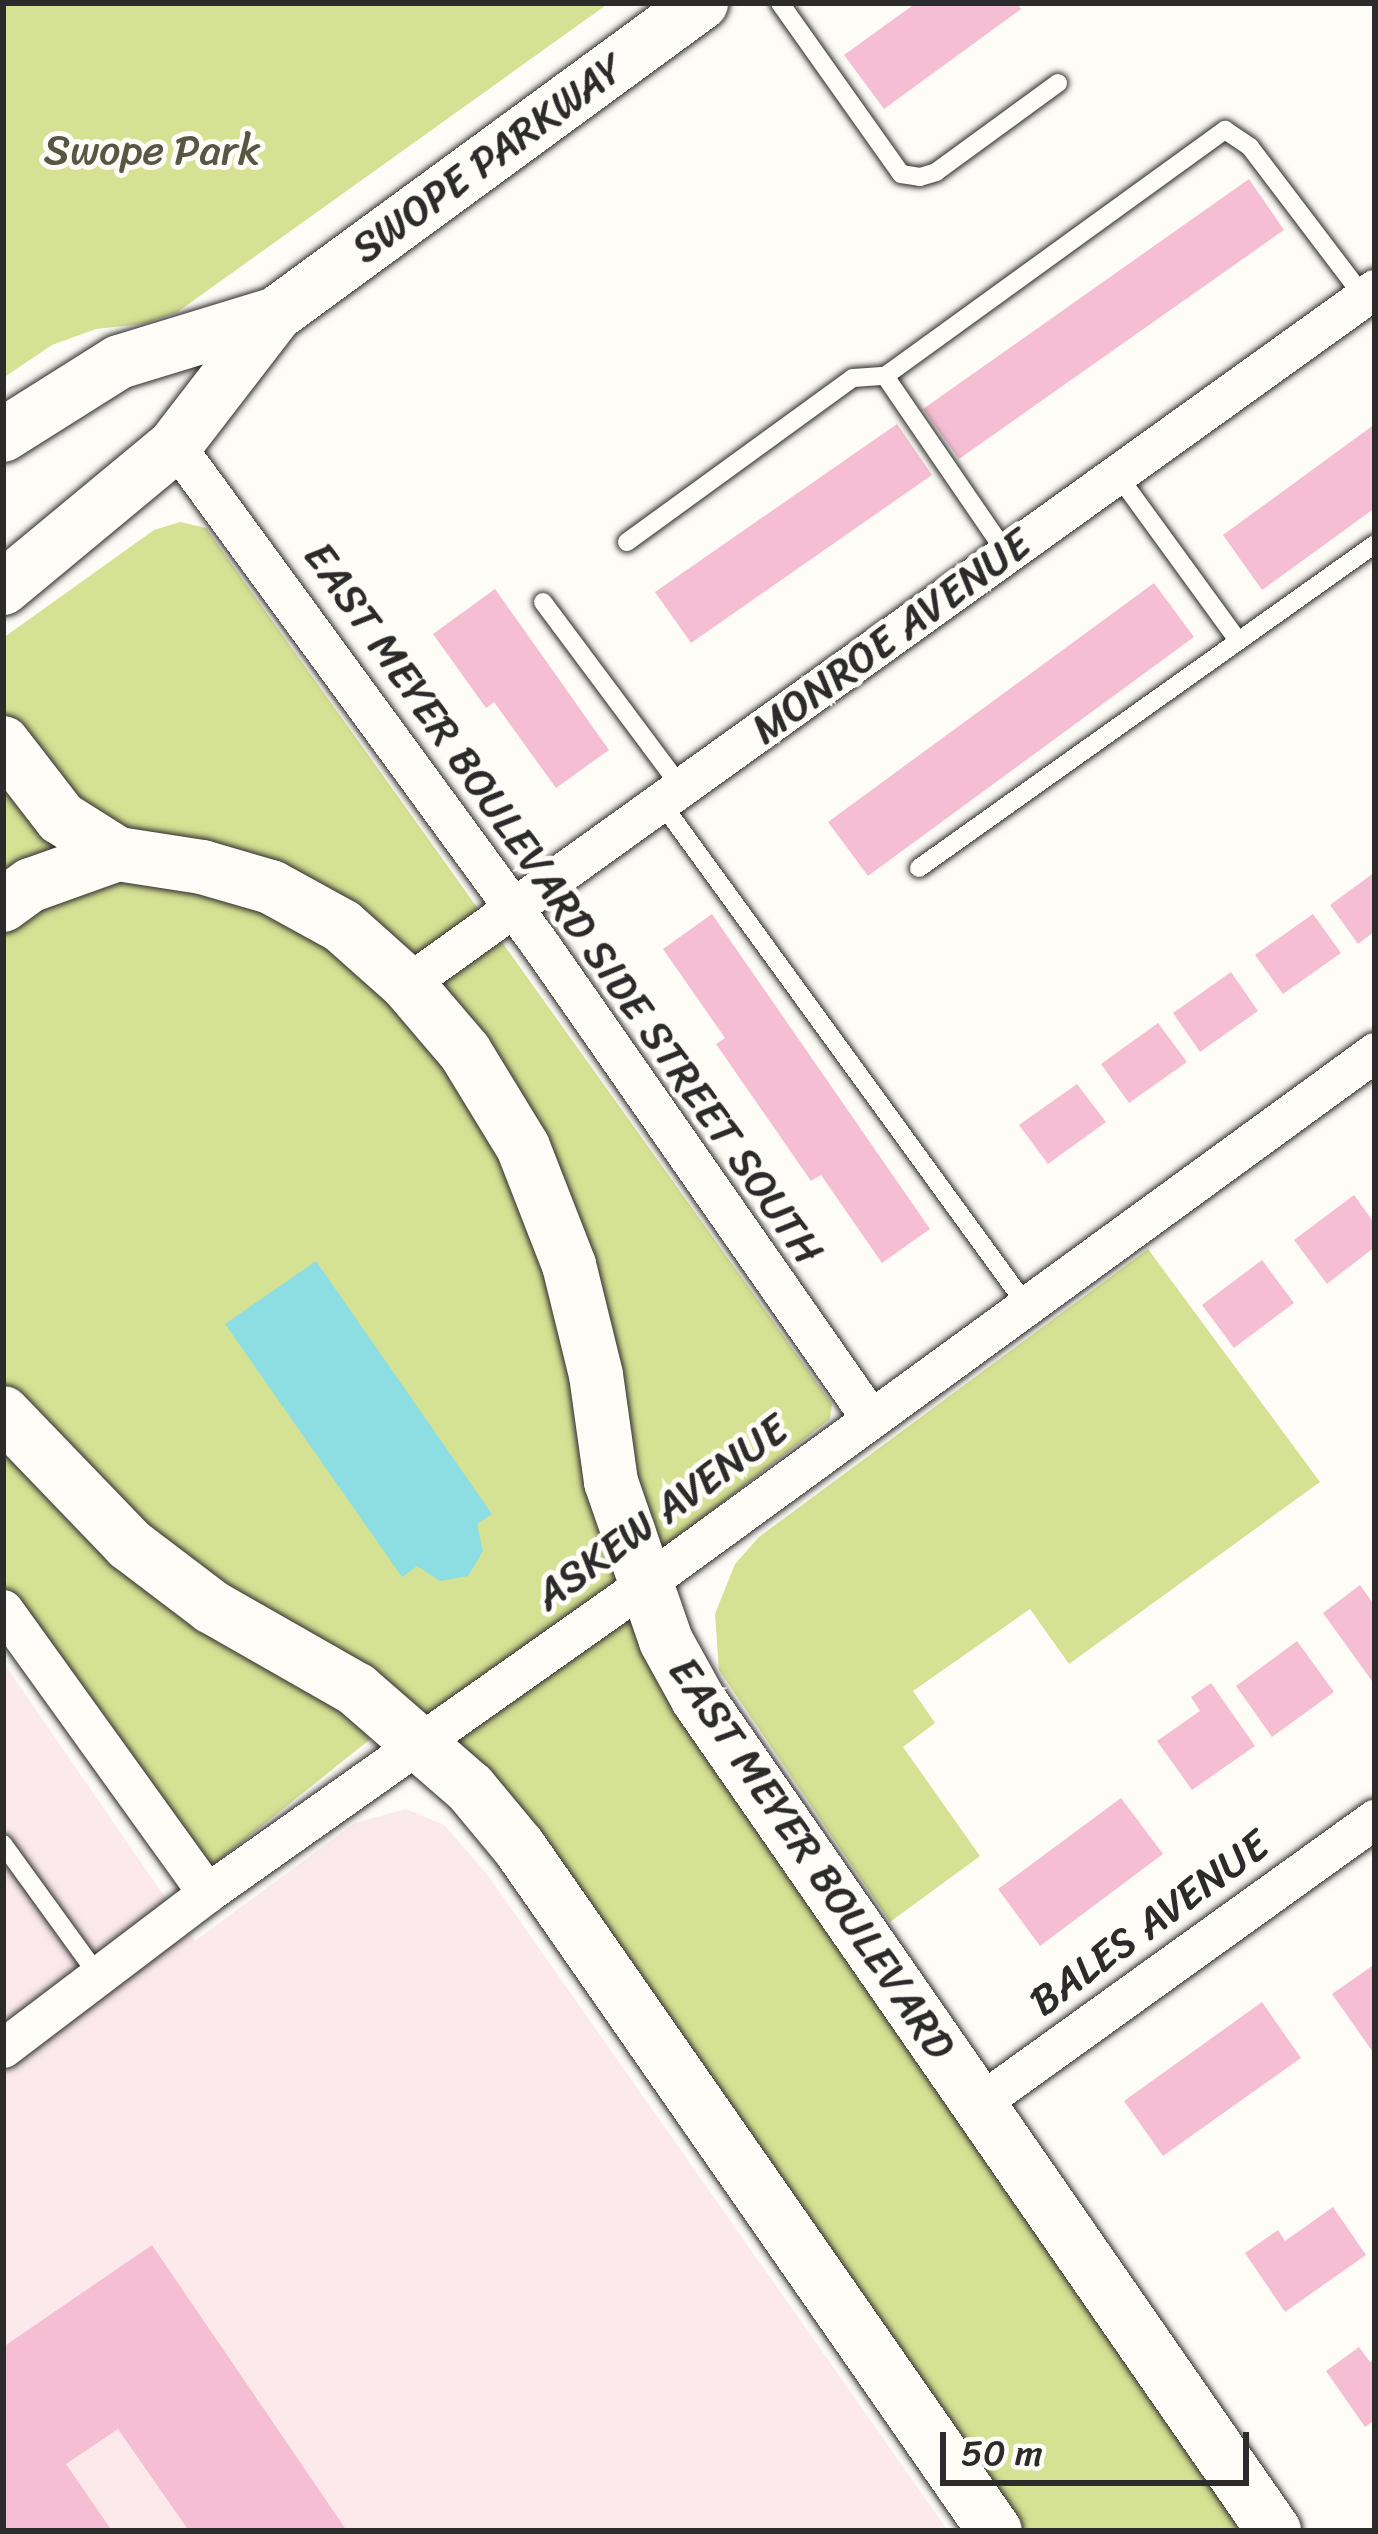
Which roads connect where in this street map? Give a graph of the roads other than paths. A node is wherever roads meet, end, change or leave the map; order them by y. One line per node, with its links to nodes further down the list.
1 (701, 3): 5 (main road, SWOPE PARKWAY)
2 (780, 3): 3 (lane)
3 (1058, 83)
4 (1369, 293): 6 (lane); 9 (street, MONROE AVENUE)
5 (275, 314): 7 (main road, SWOPE PARKWAY); 8 (main road, SWOPE PARKWAY)
6 (884, 376): 10 (lane); 12 (lane)
7 (3, 435)
8 (175, 445): 13 (main road, SWOPE PARKWAY); 21 (street, EAST MEYER BOULEVARD SIDE STREET SOUTH)
9 (1117, 473): 12 (street, MONROE AVENUE); 15 (lane)
10 (627, 542)
11 (1375, 544): 15 (lane)
12 (1006, 553): 17 (street, MONROE AVENUE)
13 (3, 588)
14 (543, 602): 17 (lane)
15 (1238, 639): 19 (lane)
16 (3, 742): 18 (main road, EAST MEYER BOULEVARD)
17 (670, 794): 21 (street, MONROE AVENUE); 24 (lane)
18 (118, 854): 20 (main road); 22 (main road, EAST MEYER BOULEVARD)
19 (919, 868)
20 (3, 905)
21 (513, 907): 22 (street, MONROE AVENUE); 26 (street, EAST MEYER BOULEVARD SIDE STREET SOUTH)
22 (407, 984): 27 (main road, EAST MEYER BOULEVARD)
23 (1375, 1052): 24 (street, ASKEW AVENUE)
24 (1027, 1306): 26 (street, ASKEW AVENUE)
25 (3, 1413): 29 (main road)
26 (871, 1419): 27 (street, ASKEW AVENUE)
27 (646, 1583): 29 (street, ASKEW AVENUE); 35 (main road, EAST MEYER BOULEVARD)
28 (3, 1609): 32 (street)
29 (420, 1743): 32 (street, ASKEW AVENUE); 36 (main road)
30 (1375, 1819): 35 (street, BALES AVENUE)
31 (3, 1844): 33 (lane)
32 (207, 1894): 33 (street, ASKEW AVENUE)
33 (98, 1976): 34 (street, ASKEW AVENUE)
34 (4, 2044)
35 (978, 2104): 37 (main road, EAST MEYER BOULEVARD)
36 (995, 2531)
37 (1274, 2531)

